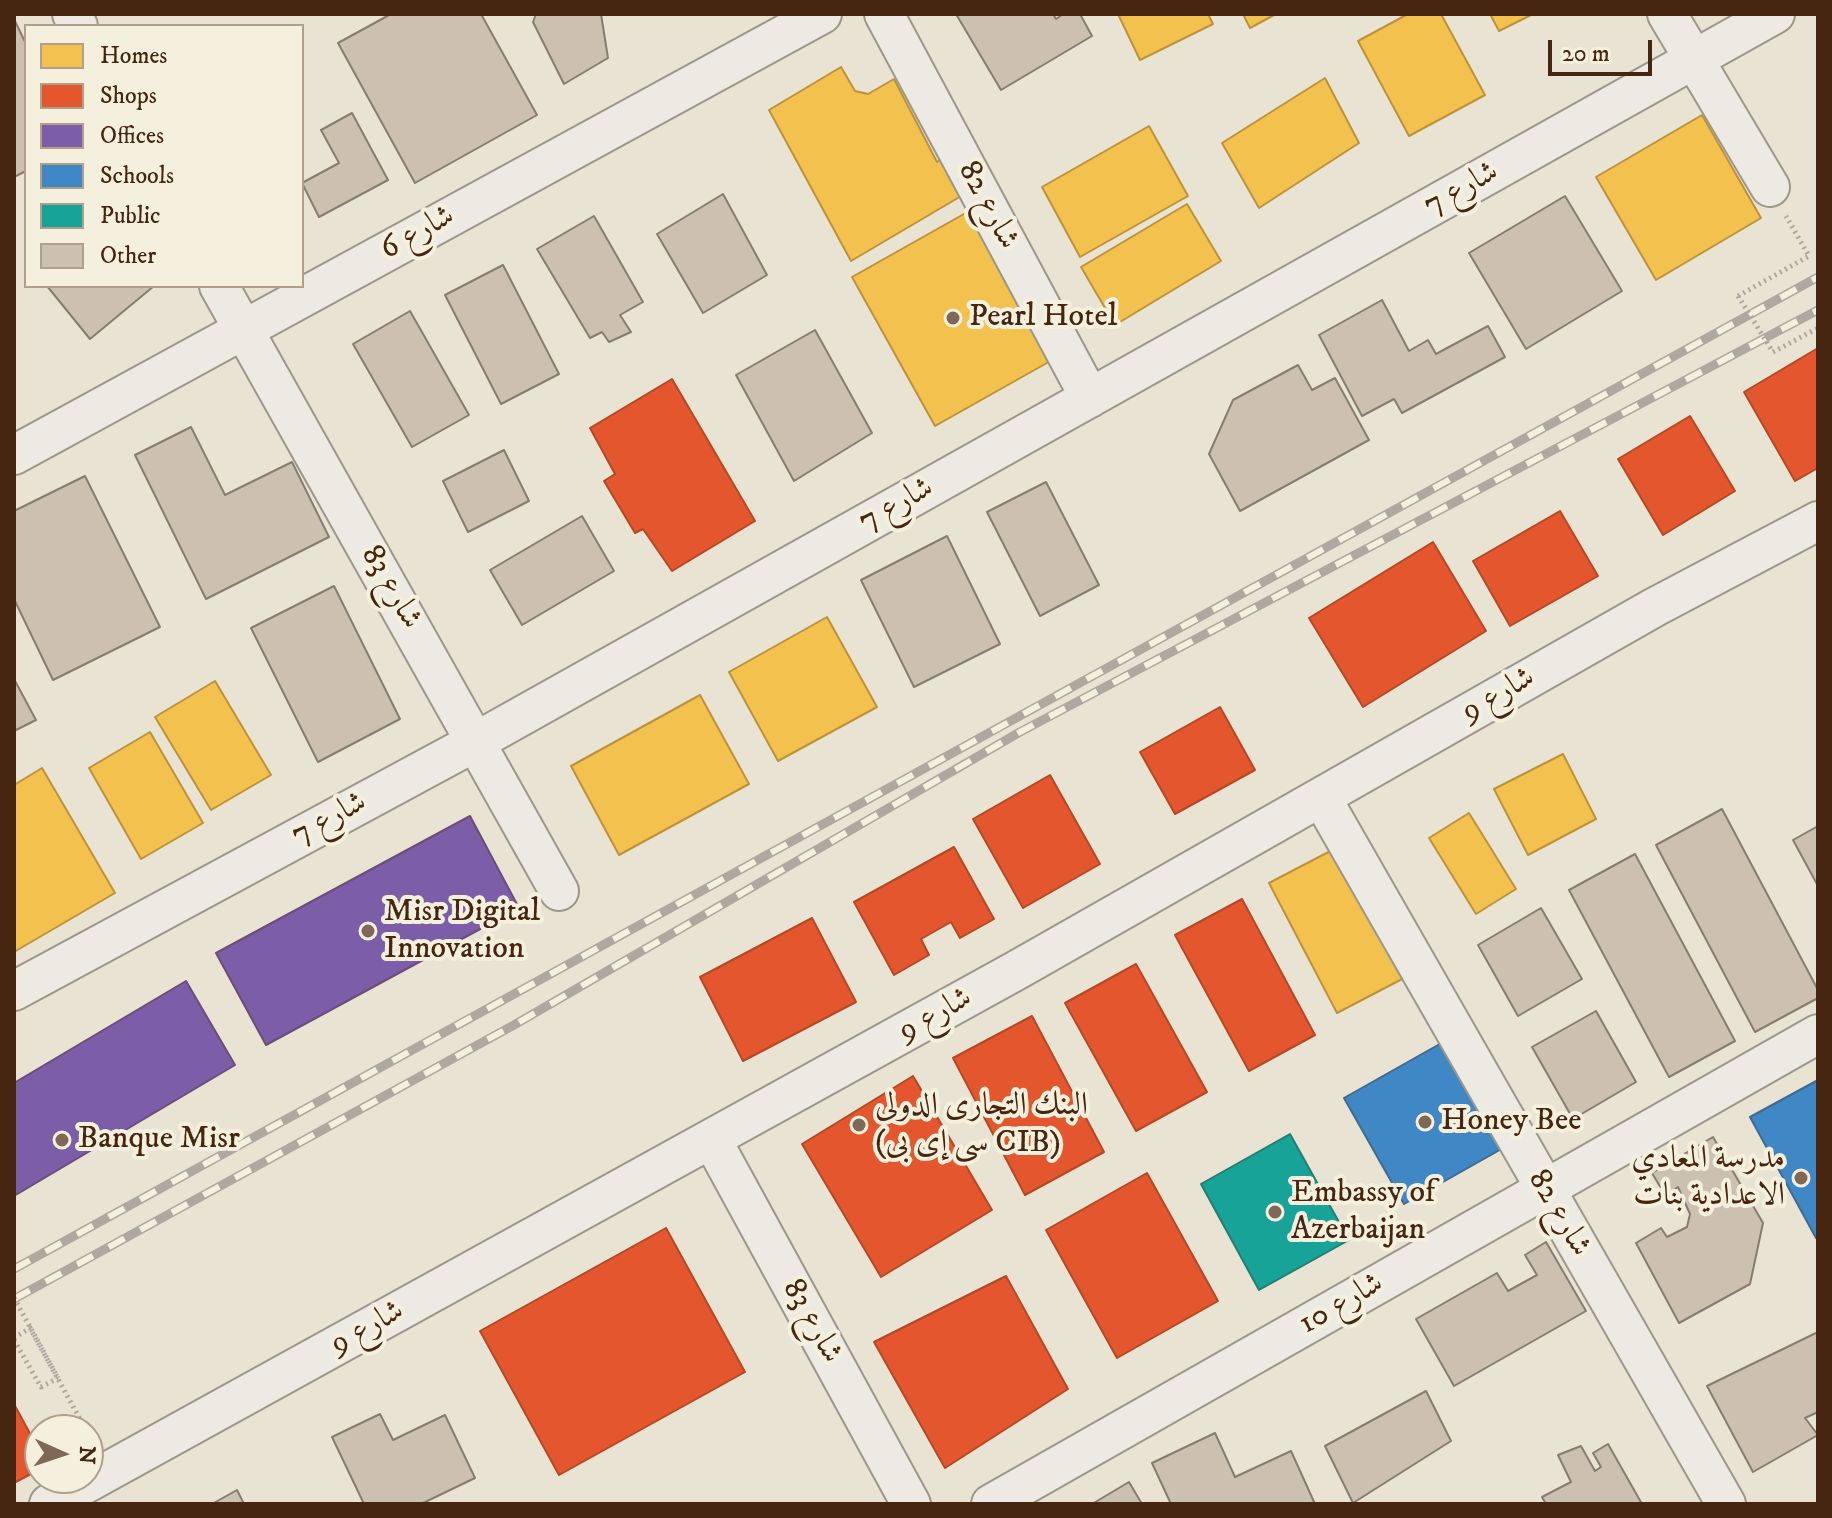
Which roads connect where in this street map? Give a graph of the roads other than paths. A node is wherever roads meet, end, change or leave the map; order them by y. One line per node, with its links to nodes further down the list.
1 (822, 14): 8 (street, شارع 6)
2 (884, 14): 9 (street, شارع 82)
3 (1667, 14): 5 (street)
4 (1775, 14): 5 (street, شارع 7)
5 (1694, 61): 6 (street); 9 (street, شارع 7)
6 (1770, 187)
7 (220, 288): 8 (street, شارع 83)
8 (243, 330): 10 (street, شارع 6); 12 (street, شارع 83)
9 (1090, 398): 12 (street, شارع 7)
10 (14, 455)
11 (1818, 521): 13 (street, شارع 9)
12 (477, 741): 14 (street, شارع 83); 15 (street, شارع 7)
13 (1321, 797): 17 (street, شارع 9); 18 (street, شارع 82)
14 (559, 891)
15 (14, 991)
16 (1818, 1034): 18 (street, شارع 10)
17 (712, 1140): 19 (street, شارع 9); 22 (street, شارع 83)
18 (1545, 1190): 23 (street, شارع 10); 24 (street, شارع 82)
19 (104, 1485)
20 (88, 1494): 21 (street, شارع 9)
21 (49, 1504)
22 (911, 1504)
23 (991, 1504)
24 (1726, 1504)

